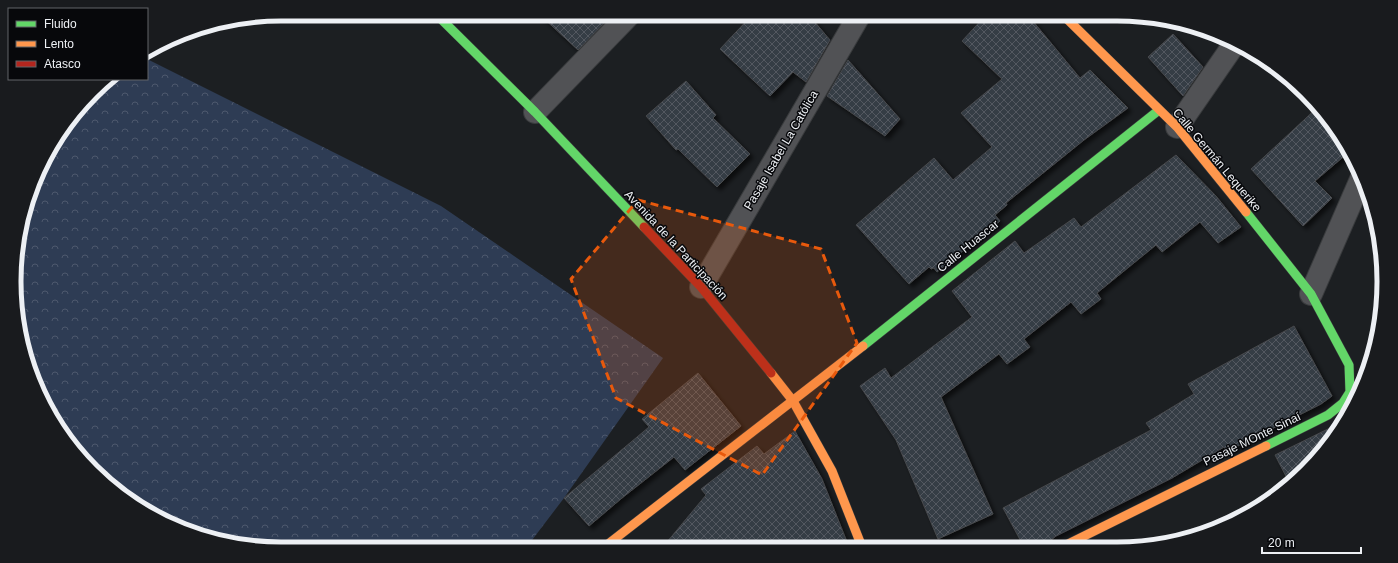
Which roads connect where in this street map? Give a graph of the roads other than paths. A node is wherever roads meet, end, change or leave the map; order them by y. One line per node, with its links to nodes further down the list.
1 (443, 21): 7 (street, Avenida de la Participación)
2 (623, 21): 7 (street)
3 (856, 21): 10 (street, Pasaje Isabel La Católica)
4 (1069, 21): 6 (street, Calle Germán Lequerike)
5 (1232, 48): 8 (street)
6 (1159, 110): 8 (street, Calle Germán Lequerike); 12 (street, Calle Huascar)
7 (534, 112): 10 (street, Avenida de la Participación)
8 (1177, 127): 11 (street, Calle Germán Lequerike)
9 (1358, 185): 11 (street)
10 (701, 287): 12 (street, Avenida de la Participación)
11 (1311, 294): 15 (street, Pasaje MOnte Sinaí)
12 (793, 401): 13 (street, Calle Huascar); 14 (street, Avenida de la Participación)
13 (611, 542)
14 (860, 542)
15 (1072, 542)

